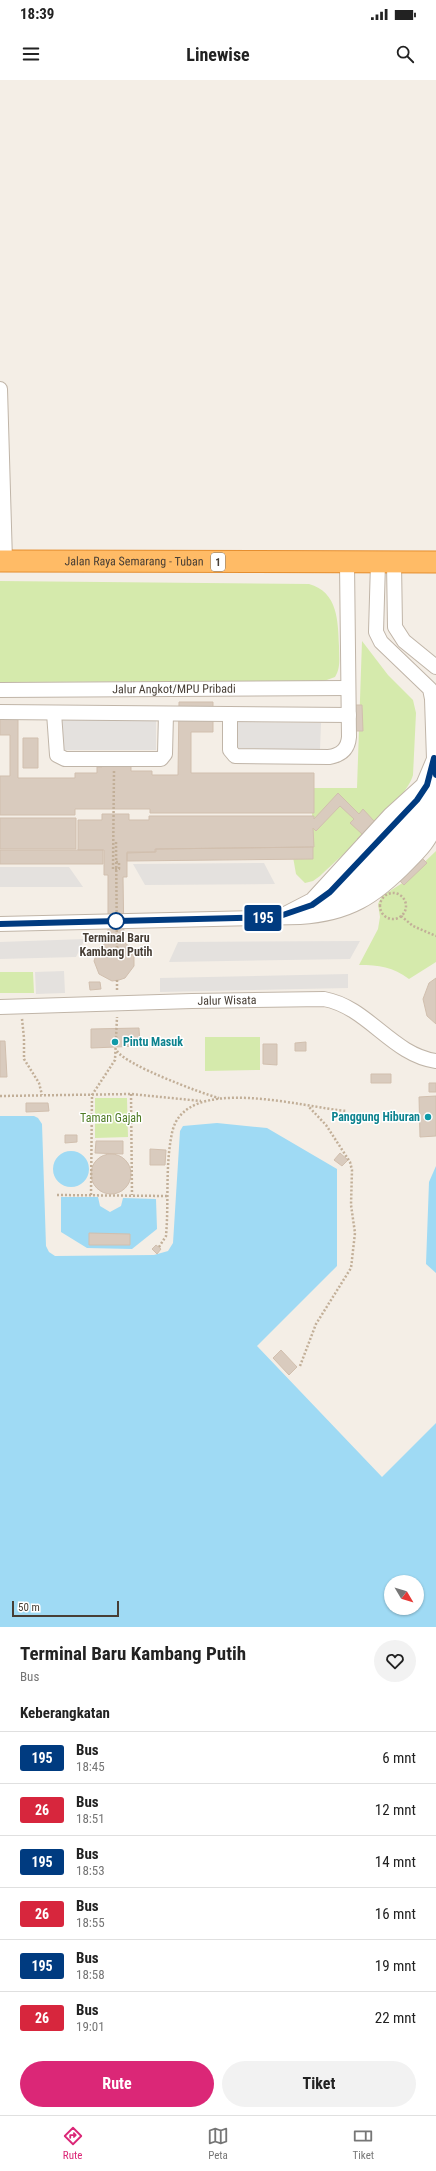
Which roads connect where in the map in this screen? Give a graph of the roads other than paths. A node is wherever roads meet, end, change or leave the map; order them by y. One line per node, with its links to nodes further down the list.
1 (0, 388): 2 (street)
2 (2, 561): 4 (highway, Jalan Raya Semarang - Tuban / 1)
3 (436, 562): 5 (highway, Jalan Raya Semarang - Tuban / 1)
4 (346, 563): 5 (highway, Jalan Raya Semarang - Tuban / 1); 7 (street)
5 (386, 563): 6 (street); 14 (street)
6 (436, 666)
7 (348, 688): 8 (street, Jalur Angkot/MPU Pribadi); 13 (street)
8 (0, 690)
9 (0, 712): 10 (street, Jalur Angkot/MPU Pribadi)
10 (54, 713): 11 (street, Jalur Angkot/MPU Pribadi); 11 (street)
11 (166, 714): 12 (street, Jalur Angkot/MPU Pribadi)
12 (230, 714): 13 (street, Jalur Angkot/MPU Pribadi); 13 (street)
13 (349, 715)
14 (434, 758): 15 (street); 17 (street); 17 (street); 17 (street)
15 (436, 775)
16 (436, 823): 17 (street)
17 (277, 917): 18 (street)
18 (0, 924)
19 (0, 1008): 20 (street, Jalur Wisata)
20 (436, 1061)

